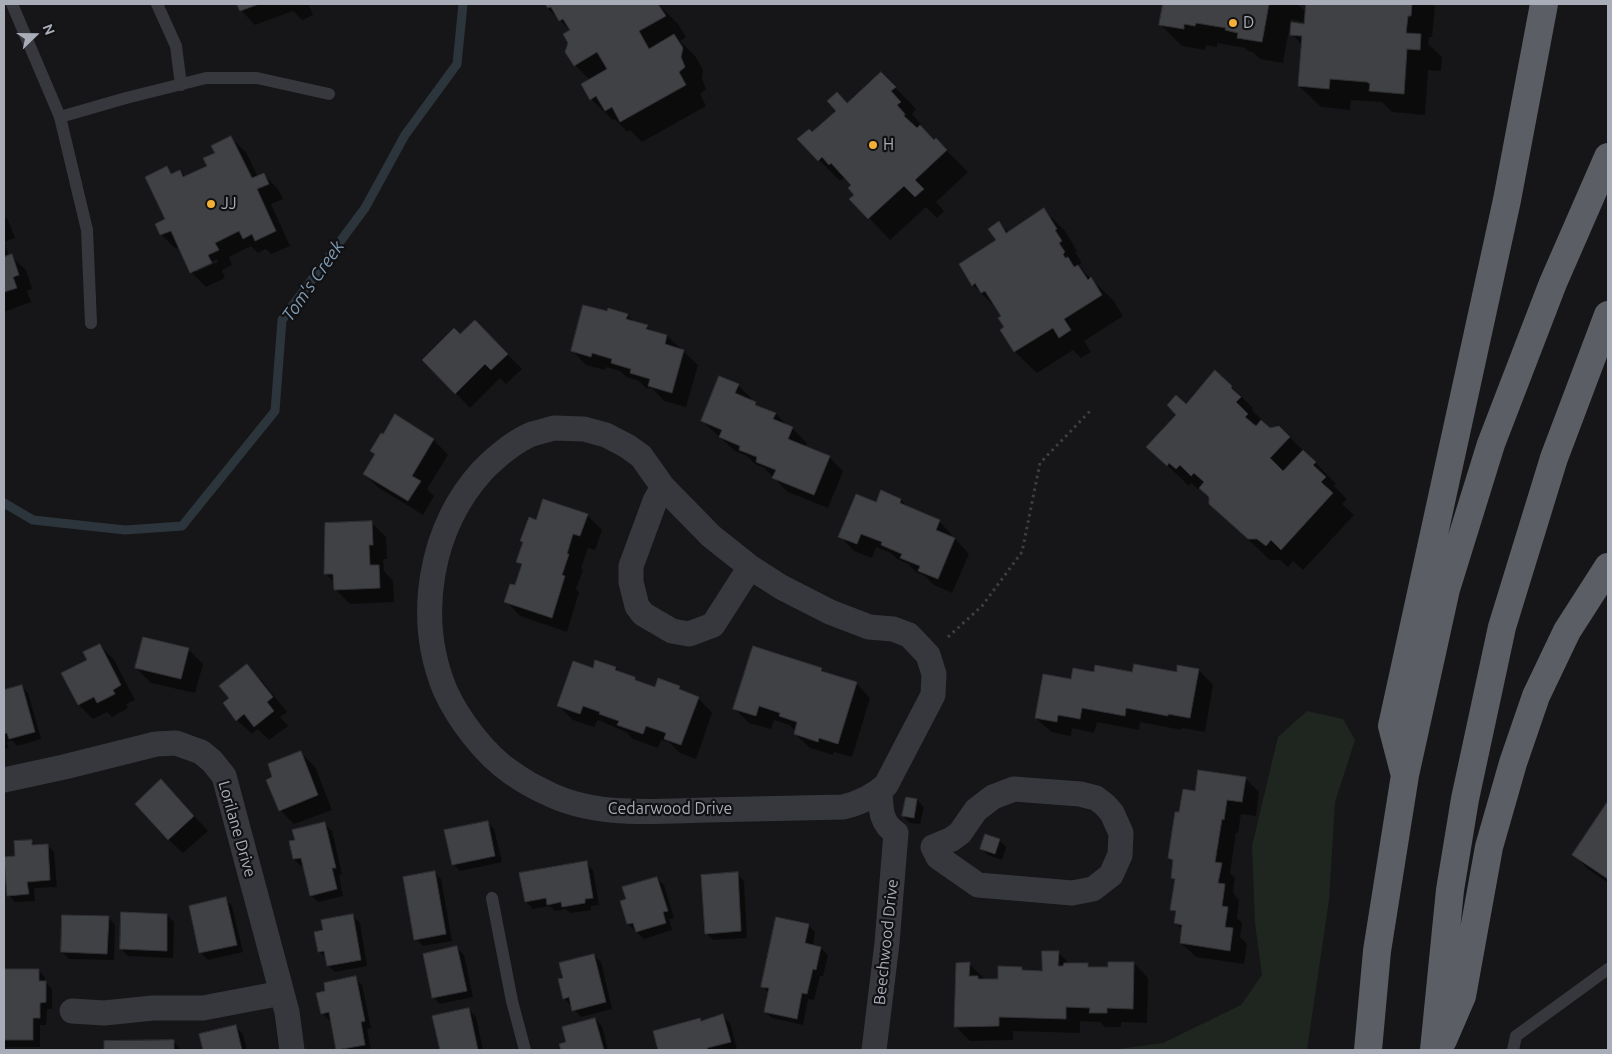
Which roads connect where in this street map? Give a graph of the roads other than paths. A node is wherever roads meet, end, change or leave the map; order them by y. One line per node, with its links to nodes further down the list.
1 (12, 4): 6 (lane)
2 (157, 4): 4 (lane)
3 (1544, 4): 13 (highway)
4 (180, 84): 5 (lane); 6 (lane)
5 (329, 94)
6 (60, 117): 9 (lane)
7 (1608, 157): 13 (highway)
8 (1608, 315): 26 (highway)
9 (91, 323)
10 (663, 487): 12 (street, Cedarwood Drive); 12 (street); 15 (street, Cedarwood Drive)
11 (1608, 567): 27 (highway)
12 (750, 568): 15 (street)
13 (1405, 775): 25 (highway)
14 (4, 780): 20 (street, Lorilane Drive)
15 (880, 791): 16 (street)
16 (896, 833): 17 (street); 24 (street, Beechwood Drive)
17 (933, 847): 17 (street)
18 (492, 898): 23 (lane)
19 (1608, 969): 28 (lane)
20 (282, 993): 21 (street); 22 (street, Lorilane Drive)
21 (72, 1011)
22 (292, 1050)
23 (525, 1050)
24 (874, 1050)
25 (1368, 1050)
26 (1434, 1050)
27 (1439, 1050)
28 (1513, 1050)

